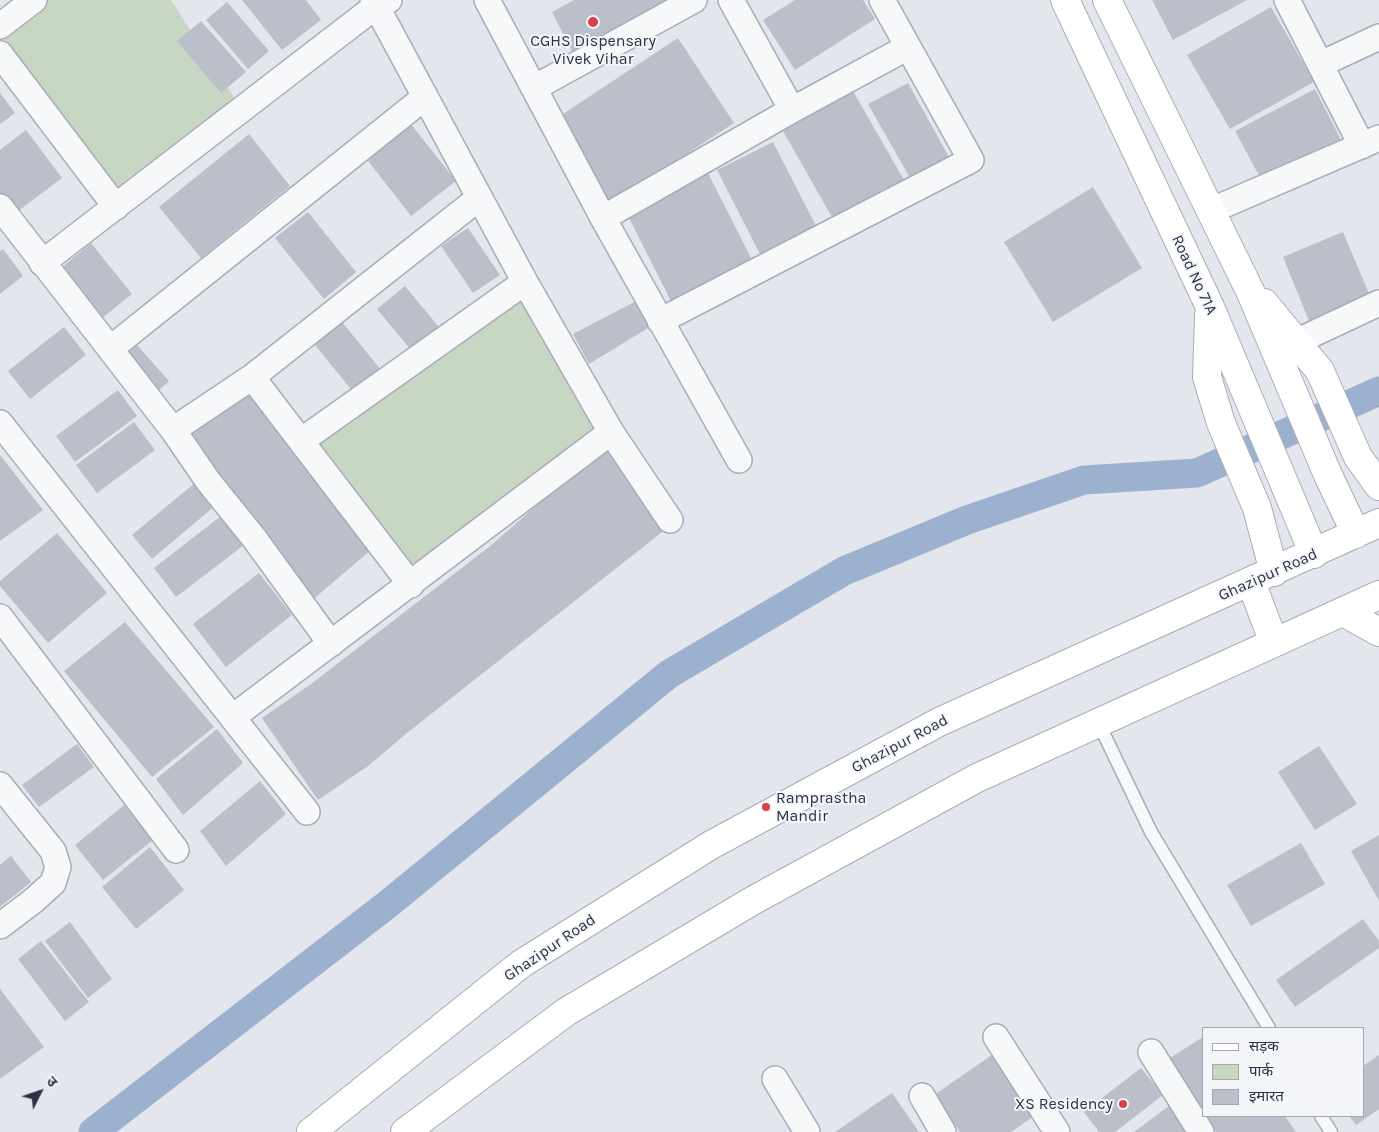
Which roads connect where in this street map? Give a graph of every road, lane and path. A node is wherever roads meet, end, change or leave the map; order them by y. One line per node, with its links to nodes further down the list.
1 (34, 0): 10 (street)
2 (488, 0): 15 (street)
3 (694, 0): 15 (street)
4 (731, 0): 17 (street)
5 (882, 0): 12 (street)
6 (1065, 0): 28 (main road, Road No 71A)
7 (1107, 0): 22 (main road)
8 (1287, 0): 14 (street)
9 (379, 2): 16 (street); 21 (street)
10 (0, 26)
11 (1379, 38): 14 (street)
12 (908, 47): 17 (street); 29 (street)
13 (0, 54): 21 (street)
14 (1321, 64): 18 (street)
15 (534, 88): 23 (street)
16 (425, 96): 19 (street); 31 (street)
17 (792, 110): 23 (street)
18 (1371, 142): 22 (street)
19 (479, 198): 26 (street); 32 (street)
20 (0, 207): 24 (street)
21 (116, 207): 24 (street)
22 (1210, 211): 25 (main road)
23 (603, 218): 29 (street)
24 (42, 263): 31 (street)
25 (1241, 274): 30 (main road); 40 (main road)
26 (524, 282): 35 (street); 36 (street)
27 (1379, 303): 30 (street)
28 (1210, 307): 41 (main road, Road No 71A); 42 (main road)
29 (660, 321): 37 (street)
30 (1296, 342): 38 (main road)
31 (110, 349): 34 (street)
32 (252, 377): 34 (street); 36 (street)
33 (0, 423): 50 (street)
34 (173, 430): 48 (street)
35 (611, 432): 39 (street); 43 (street)
36 (301, 441): 43 (street)
37 (739, 460)
38 (1379, 486)
39 (670, 520)
40 (1368, 529): 41 (main road, Ghazipur Road)
41 (1314, 554): 42 (main road, Ghazipur Road)
42 (1262, 577): 49 (main road); 62 (main road, Ghazipur Road)
43 (411, 585): 48 (street)
44 (1379, 595): 45 (main road)
45 (1343, 612): 47 (main road); 49 (main road)
46 (0, 617): 54 (street)
47 (1379, 632)
48 (331, 644): 50 (street)
49 (1274, 644): 51 (main road)
50 (233, 717): 53 (street)
51 (1098, 722): 56 (lane); 63 (main road)
52 (0, 785): 55 (street)
53 (307, 812)
54 (176, 850)
55 (0, 926)
56 (1268, 1027)
57 (996, 1038): 66 (street)
58 (1151, 1052): 67 (street)
59 (775, 1079): 64 (street)
60 (922, 1096): 65 (street)
61 (1322, 1117): 68 (lane)
62 (310, 1132)
63 (404, 1132)
64 (807, 1132)
65 (943, 1132)
66 (1057, 1132)
67 (1201, 1132)
68 (1331, 1132)

